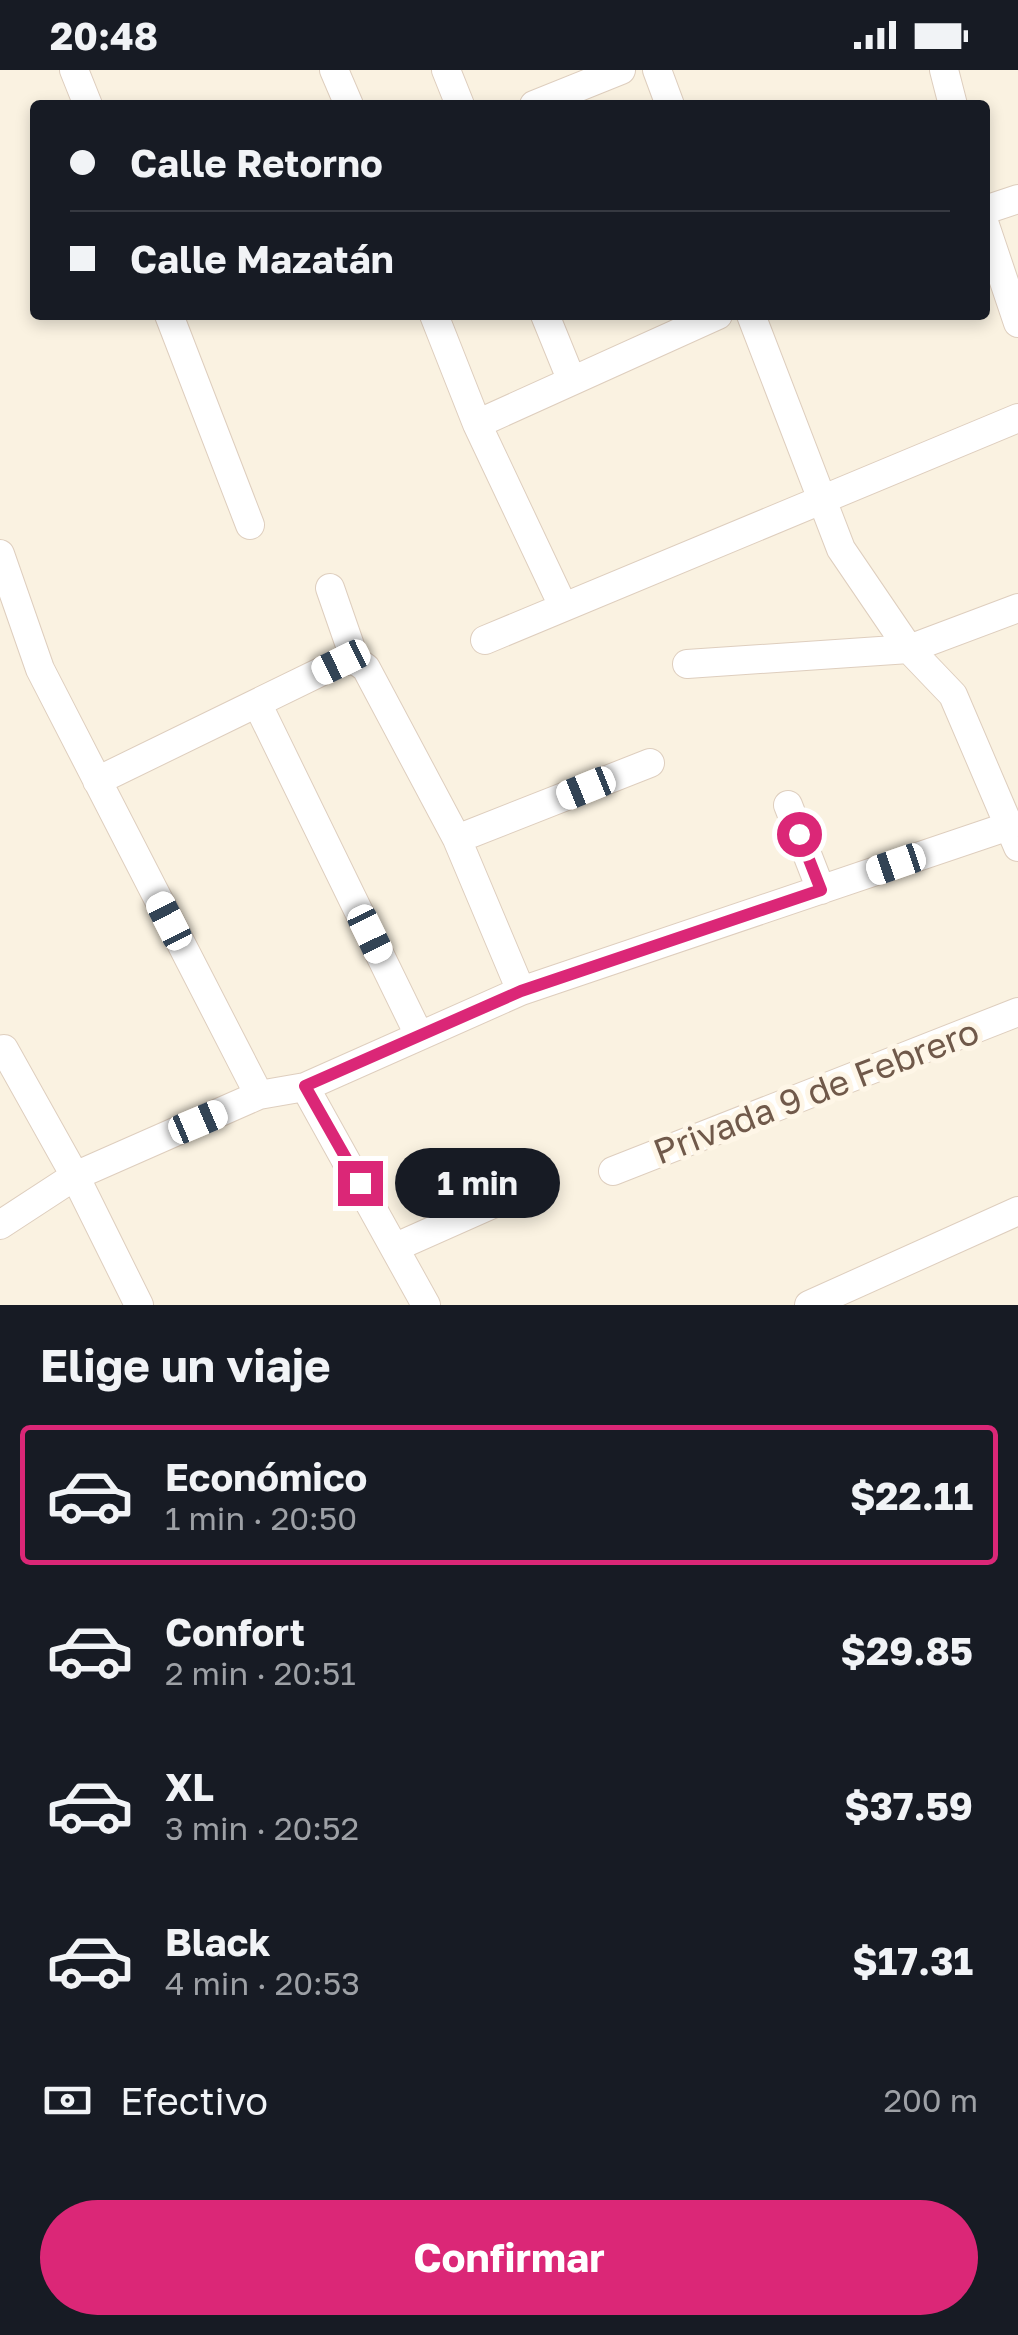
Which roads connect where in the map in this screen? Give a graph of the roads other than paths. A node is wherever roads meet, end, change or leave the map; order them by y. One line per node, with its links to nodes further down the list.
1 (74, 70): 7 (street)
2 (334, 70): 8 (street)
3 (446, 70): 9 (street)
4 (620, 70): 10 (street)
5 (657, 70): 11 (street)
6 (944, 70): 12 (street)
7 (86, 100)
8 (347, 100)
9 (458, 100)
10 (546, 100)
11 (668, 100)
12 (952, 100)
13 (1018, 198): 14 (street)
14 (990, 208)
15 (990, 240): 16 (street)
16 (1017, 316)
17 (171, 320): 26 (street)
18 (436, 320): 24 (street)
19 (547, 320): 22 (street)
20 (707, 320): 22 (street)
21 (753, 320): 25 (street)
22 (572, 379): 24 (street)
23 (1018, 418): 25 (street)
24 (477, 424): 29 (street)
25 (820, 497): 29 (street); 32 (street)
26 (250, 525)
27 (0, 554): 37 (street)
28 (330, 588): 33 (street)
29 (562, 604): 31 (street)
30 (1018, 608): 32 (street)
31 (485, 640)
32 (909, 649): 34 (street); 39 (street)
33 (356, 660): 35 (street); 40 (street)
34 (688, 664)
35 (257, 703): 37 (street); 44 (street)
36 (650, 763): 40 (street)
37 (97, 781): 47 (street)
38 (788, 805): 41 (street)
39 (1014, 836): 41 (street)
40 (457, 839): 42 (street)
41 (821, 890): 42 (street)
42 (521, 991): 44 (street)
43 (1018, 1012): 48 (street, Privada 9 de Febrero)
44 (418, 1034): 46 (street)
45 (4, 1049): 49 (street)
46 (305, 1086): 47 (street); 53 (street)
47 (259, 1095): 49 (street)
48 (613, 1170)
49 (75, 1176): 52 (street); 54 (street)
50 (504, 1200): 53 (street)
51 (1018, 1211): 56 (street)
52 (0, 1225)
53 (396, 1247): 55 (street)
54 (139, 1305)
55 (426, 1305)
56 (809, 1305)

